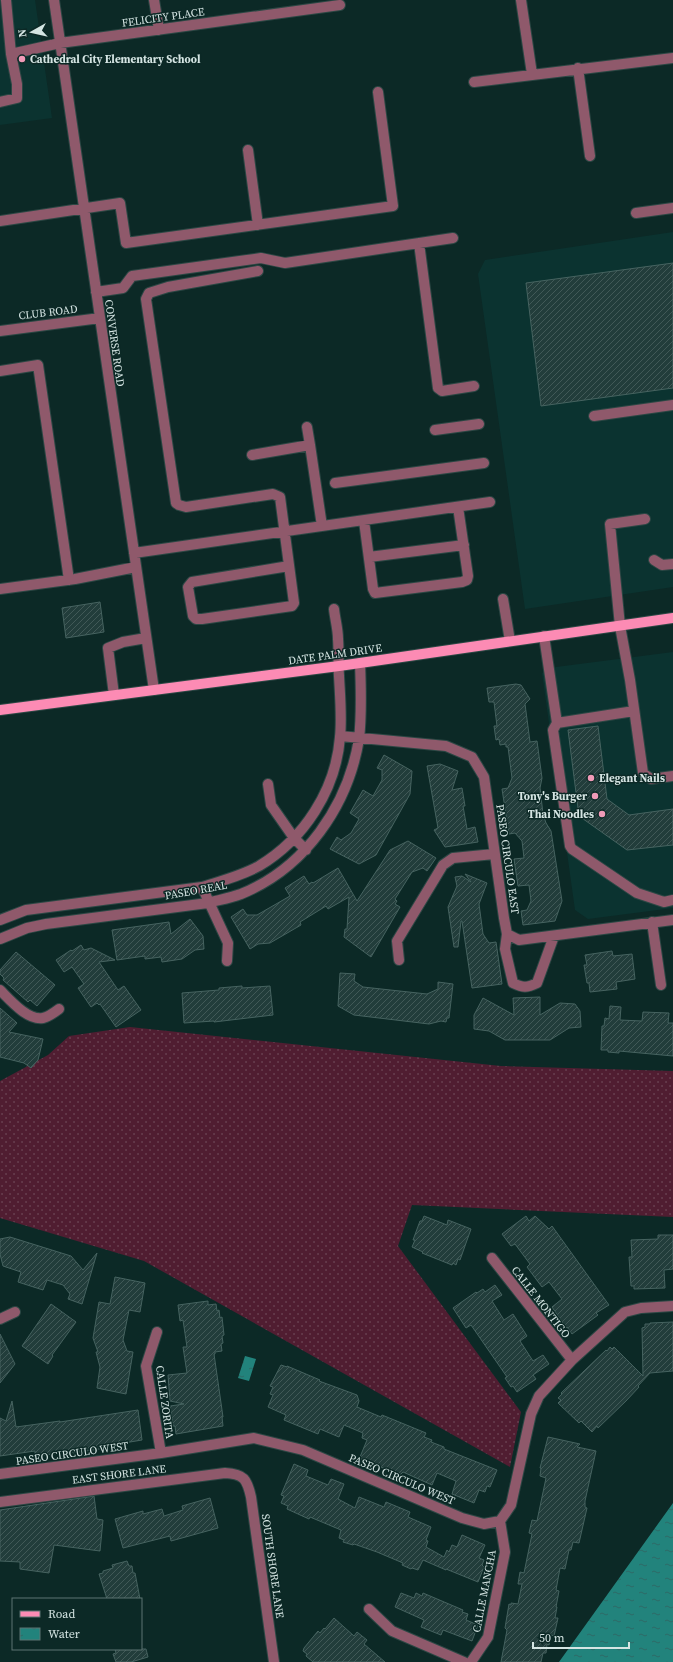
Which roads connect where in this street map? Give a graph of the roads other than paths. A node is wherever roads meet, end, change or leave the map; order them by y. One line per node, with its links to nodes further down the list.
1 (6, 0): 8 (street)
2 (54, 0): 7 (street, CONVERSE ROAD)
3 (154, 0): 6 (street)
4 (521, 0): 11 (street)
5 (340, 5): 6 (street, FELICITY PLACE)
6 (159, 30): 7 (street, FELICITY PLACE)
7 (60, 43): 8 (street, FELICITY PLACE); 18 (street, CONVERSE ROAD)
8 (11, 54): 14 (street)
9 (673, 58): 10 (street)
10 (578, 68): 11 (street); 16 (street)
11 (532, 74): 12 (street)
12 (474, 82)
13 (378, 92): 21 (street)
14 (0, 102)
15 (248, 150): 21 (street)
16 (590, 156)
17 (673, 208): 19 (street)
18 (84, 209): 20 (street); 21 (street); 25 (street, CONVERSE ROAD)
19 (636, 213)
20 (0, 221)
21 (258, 225)
22 (453, 238): 23 (street)
23 (419, 243): 25 (street); 29 (street)
24 (258, 271): 44 (street)
25 (96, 292): 26 (street, CONVERSE ROAD)
26 (100, 318): 27 (street, CLUB ROAD); 46 (street, CONVERSE ROAD)
27 (0, 331)
28 (0, 371): 52 (street)
29 (474, 386)
30 (673, 405): 31 (street)
31 (594, 416)
32 (479, 424): 34 (street)
33 (307, 427): 35 (street)
34 (435, 430)
35 (310, 445): 36 (street); 43 (street)
36 (252, 455)
37 (484, 463): 38 (street)
38 (335, 483)
39 (490, 502): 40 (street)
40 (458, 507): 42 (street); 45 (street)
41 (645, 519): 57 (street)
42 (364, 521): 43 (street); 47 (street)
43 (322, 526): 44 (street)
44 (284, 531): 46 (street); 50 (street)
45 (464, 545): 47 (street); 47 (street)
46 (134, 552): 51 (street, CONVERSE ROAD)
47 (369, 558)
48 (654, 560): 49 (street)
49 (673, 564)
50 (289, 566): 50 (street)
51 (136, 567): 52 (street); 59 (street, CONVERSE ROAD)
52 (69, 580): 53 (street)
53 (0, 589)
54 (503, 599): 60 (street)
55 (334, 609): 62 (street, PASEO REAL)
56 (673, 618): 57 (main road, DATE PALM DRIVE)
57 (620, 626): 58 (main road, DATE PALM DRIVE); 66 (street)
58 (544, 636): 60 (main road, DATE PALM DRIVE); 67 (street)
59 (146, 638): 63 (street, CONVERSE ROAD); 64 (street)
60 (510, 641): 61 (main road, DATE PALM DRIVE)
61 (360, 663): 62 (main road, DATE PALM DRIVE); 69 (street, PASEO REAL)
62 (339, 666): 63 (main road, DATE PALM DRIVE); 68 (street, PASEO REAL)
63 (154, 690): 64 (main road, DATE PALM DRIVE)
64 (114, 695): 65 (main road, DATE PALM DRIVE)
65 (0, 710)
66 (634, 711): 67 (street); 70 (street)
67 (558, 723): 76 (street)
68 (340, 736): 69 (street, PASEO CIRCULO EAST); 72 (street, PASEO REAL)
69 (359, 738): 73 (street, PASEO REAL); 74 (street, PASEO CIRCULO EAST)
70 (673, 776)
71 (268, 784): 72 (street)
72 (294, 838): 73 (street); 75 (street, PASEO REAL)
73 (306, 850): 77 (street, PASEO REAL)
74 (494, 854): 83 (street, PASEO CIRCULO EAST); 86 (street)
75 (202, 887): 77 (street); 78 (street, PASEO REAL)
76 (673, 900)
77 (208, 902): 80 (street, PASEO REAL); 87 (street)
78 (77, 903): 79 (street, PASEO REAL); 80 (street)
79 (0, 920)
80 (80, 920): 85 (street, PASEO REAL)
81 (673, 920): 82 (street)
82 (652, 922): 84 (street); 88 (street)
83 (507, 934): 84 (street); 84 (street, PASEO CIRCULO EAST)
84 (554, 936)
85 (0, 939)
86 (399, 960)
87 (227, 961)
88 (661, 985)
89 (0, 990): 90 (street)
90 (59, 1009)
91 (492, 1258): 96 (street, CALLE MONTIGO)
92 (673, 1306): 96 (street)
93 (15, 1312): 94 (street)
94 (0, 1319)
95 (157, 1332): 97 (street, CALLE ZORITA)
96 (572, 1360): 101 (street)
97 (161, 1453): 98 (street, PASEO CIRCULO WEST); 101 (street, PASEO CIRCULO WEST)
98 (0, 1474)
99 (242, 1476): 100 (street, EAST SHORE LANE); 103 (street, SOUTH SHORE LANE)
100 (0, 1502)
101 (500, 1521): 105 (street, CALLE MANCHA)
102 (369, 1609): 104 (street)
103 (274, 1662)
104 (464, 1662)
105 (471, 1662)

